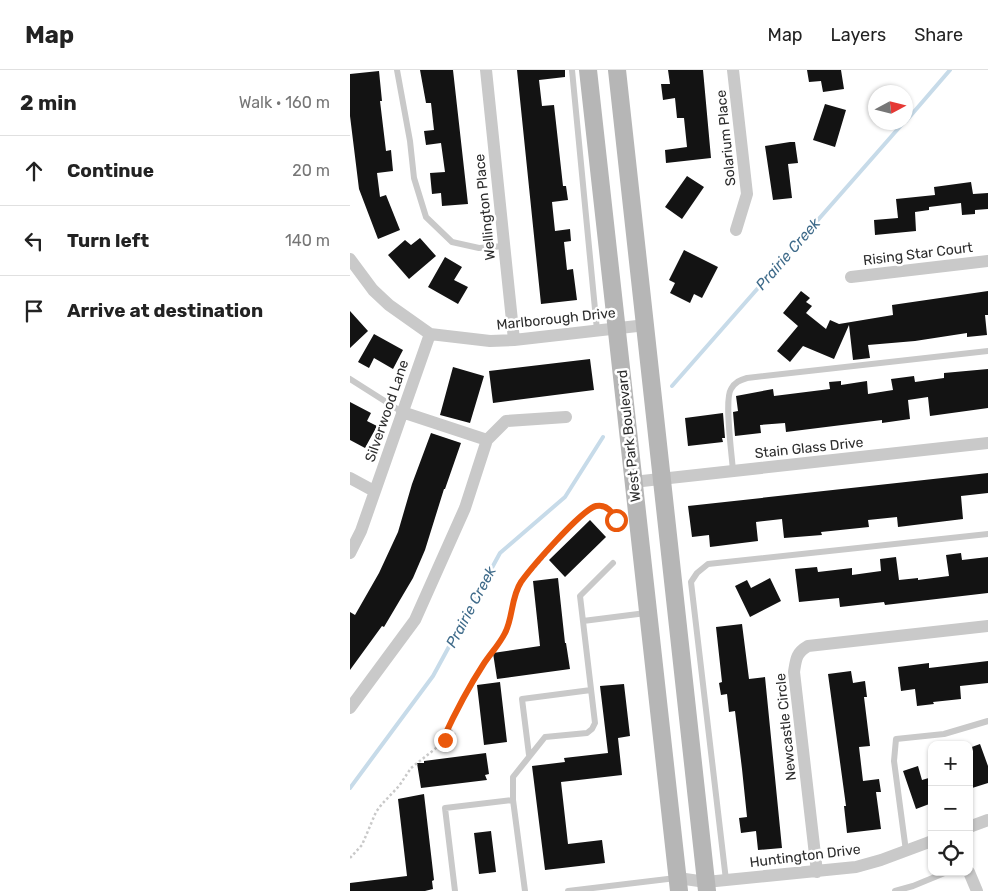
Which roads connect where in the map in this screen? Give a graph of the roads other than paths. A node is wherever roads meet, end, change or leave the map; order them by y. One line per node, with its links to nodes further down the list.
1 (397, 70): 8 (lane)
2 (486, 70): 8 (street, Wellington Place)
3 (572, 70): 14 (lane)
4 (588, 70): 13 (main road, West Park Boulevard)
5 (617, 70): 12 (main road, West Park Boulevard)
6 (733, 70): 7 (street, Solarium Place)
7 (736, 230)
8 (504, 246): 16 (street, Wellington Place)
9 (350, 259): 15 (street, Marlborough Drive)
10 (988, 261): 11 (street, Rising Star Court)
11 (850, 277)
12 (646, 325): 13 (street, Marlborough Drive); 25 (main road, West Park Boulevard)
13 (618, 328): 14 (street, Marlborough Drive); 26 (main road, West Park Boulevard)
14 (597, 330): 16 (street, Marlborough Drive)
15 (430, 334): 16 (street, Marlborough Drive); 19 (street, Silverwood Lane)
16 (514, 340)
17 (988, 351): 23 (lane)
18 (350, 379): 19 (lane)
19 (402, 412): 21 (street); 27 (street, Silverwood Lane)
20 (566, 417): 21 (street)
21 (487, 440): 35 (street)
22 (988, 443): 23 (street, Stain Glass Drive)
23 (733, 471): 25 (street, Stain Glass Drive)
24 (350, 478): 27 (street)
25 (661, 479): 26 (street, Stain Glass Drive); 48 (main road, West Park Boulevard)
26 (633, 482): 31 (main road, West Park Boulevard)
27 (374, 491): 29 (street, Silverwood Lane)
28 (988, 534): 46 (lane)
29 (350, 553)
30 (613, 563): 32 (lane)
31 (648, 613): 32 (lane); 47 (main road, West Park Boulevard)
32 (583, 621): 34 (lane)
33 (988, 626): 43 (street, Newcastle Circle)
34 (591, 690): 37 (lane); 37 (lane)
35 (350, 708)
36 (988, 721): 42 (lane)
37 (529, 756): 38 (lane)
38 (513, 800): 49 (lane); 50 (lane)
39 (988, 820): 40 (street)
40 (973, 826)
41 (928, 843): 42 (street, Huntington Drive)
42 (906, 851): 43 (street, Huntington Drive)
43 (818, 872): 46 (street, Huntington Drive)
44 (938, 876): 52 (lane)
45 (971, 876): 53 (street)
46 (726, 880): 48 (street, Huntington Drive)
47 (678, 885): 48 (street, Huntington Drive); 51 (lane)
48 (706, 887)
49 (455, 891)
50 (525, 891)
51 (568, 891)
52 (895, 891)
53 (977, 891)

